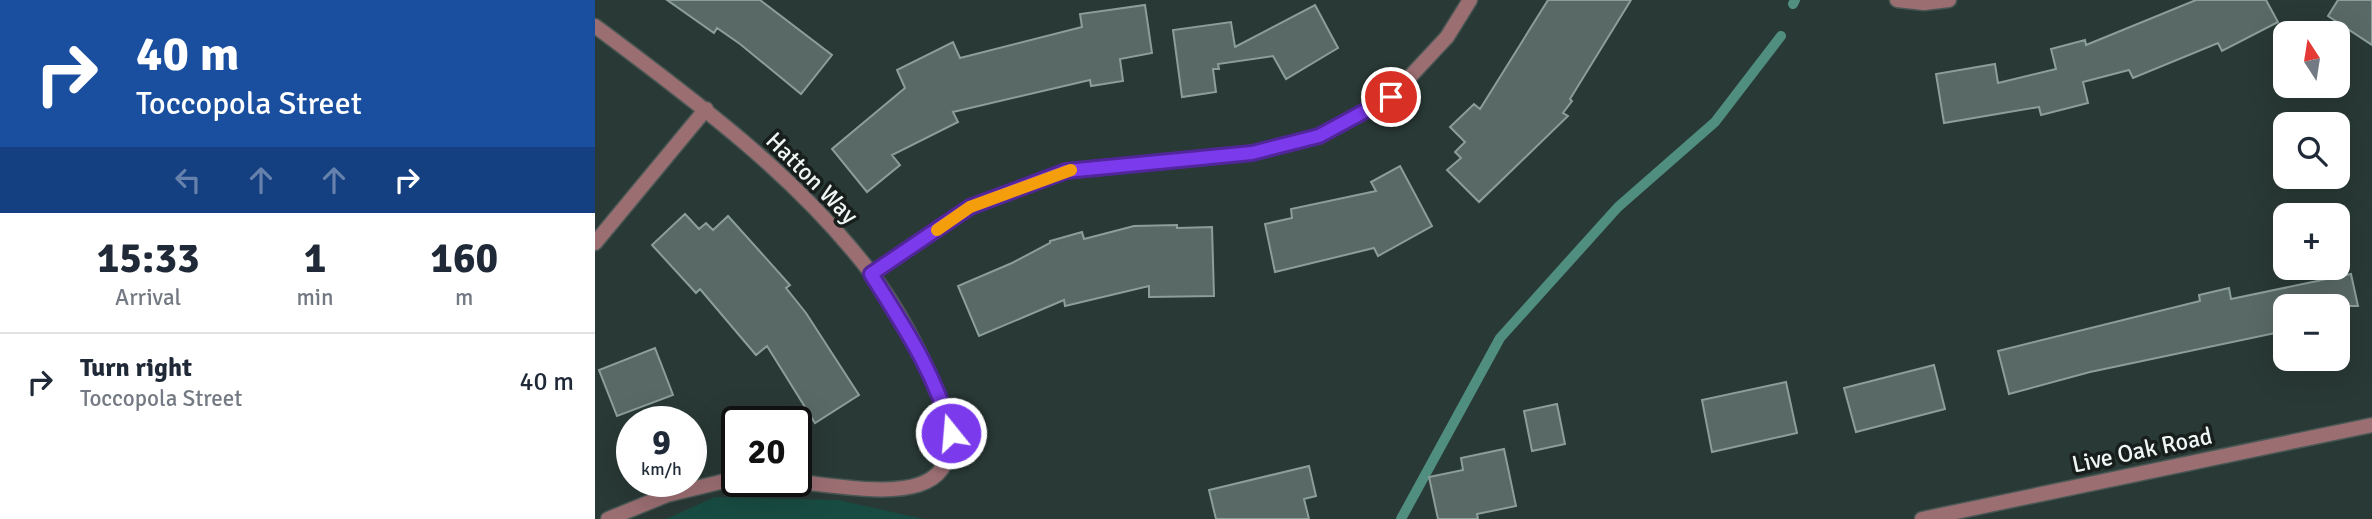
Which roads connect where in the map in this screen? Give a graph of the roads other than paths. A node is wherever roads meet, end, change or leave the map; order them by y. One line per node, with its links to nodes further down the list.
1 (1469, 0): 7 (street)
2 (1897, 0): 3 (street)
3 (1949, 0)
4 (595, 26): 5 (street, Hatton Way)
5 (706, 109): 6 (street); 7 (street, Hatton Way)
6 (595, 243)
7 (871, 274): 10 (street, Hatton Way)
8 (2372, 425): 12 (street, Live Oak Road)
9 (721, 482): 11 (street)
10 (812, 483)
11 (608, 519)
12 (1922, 519)

